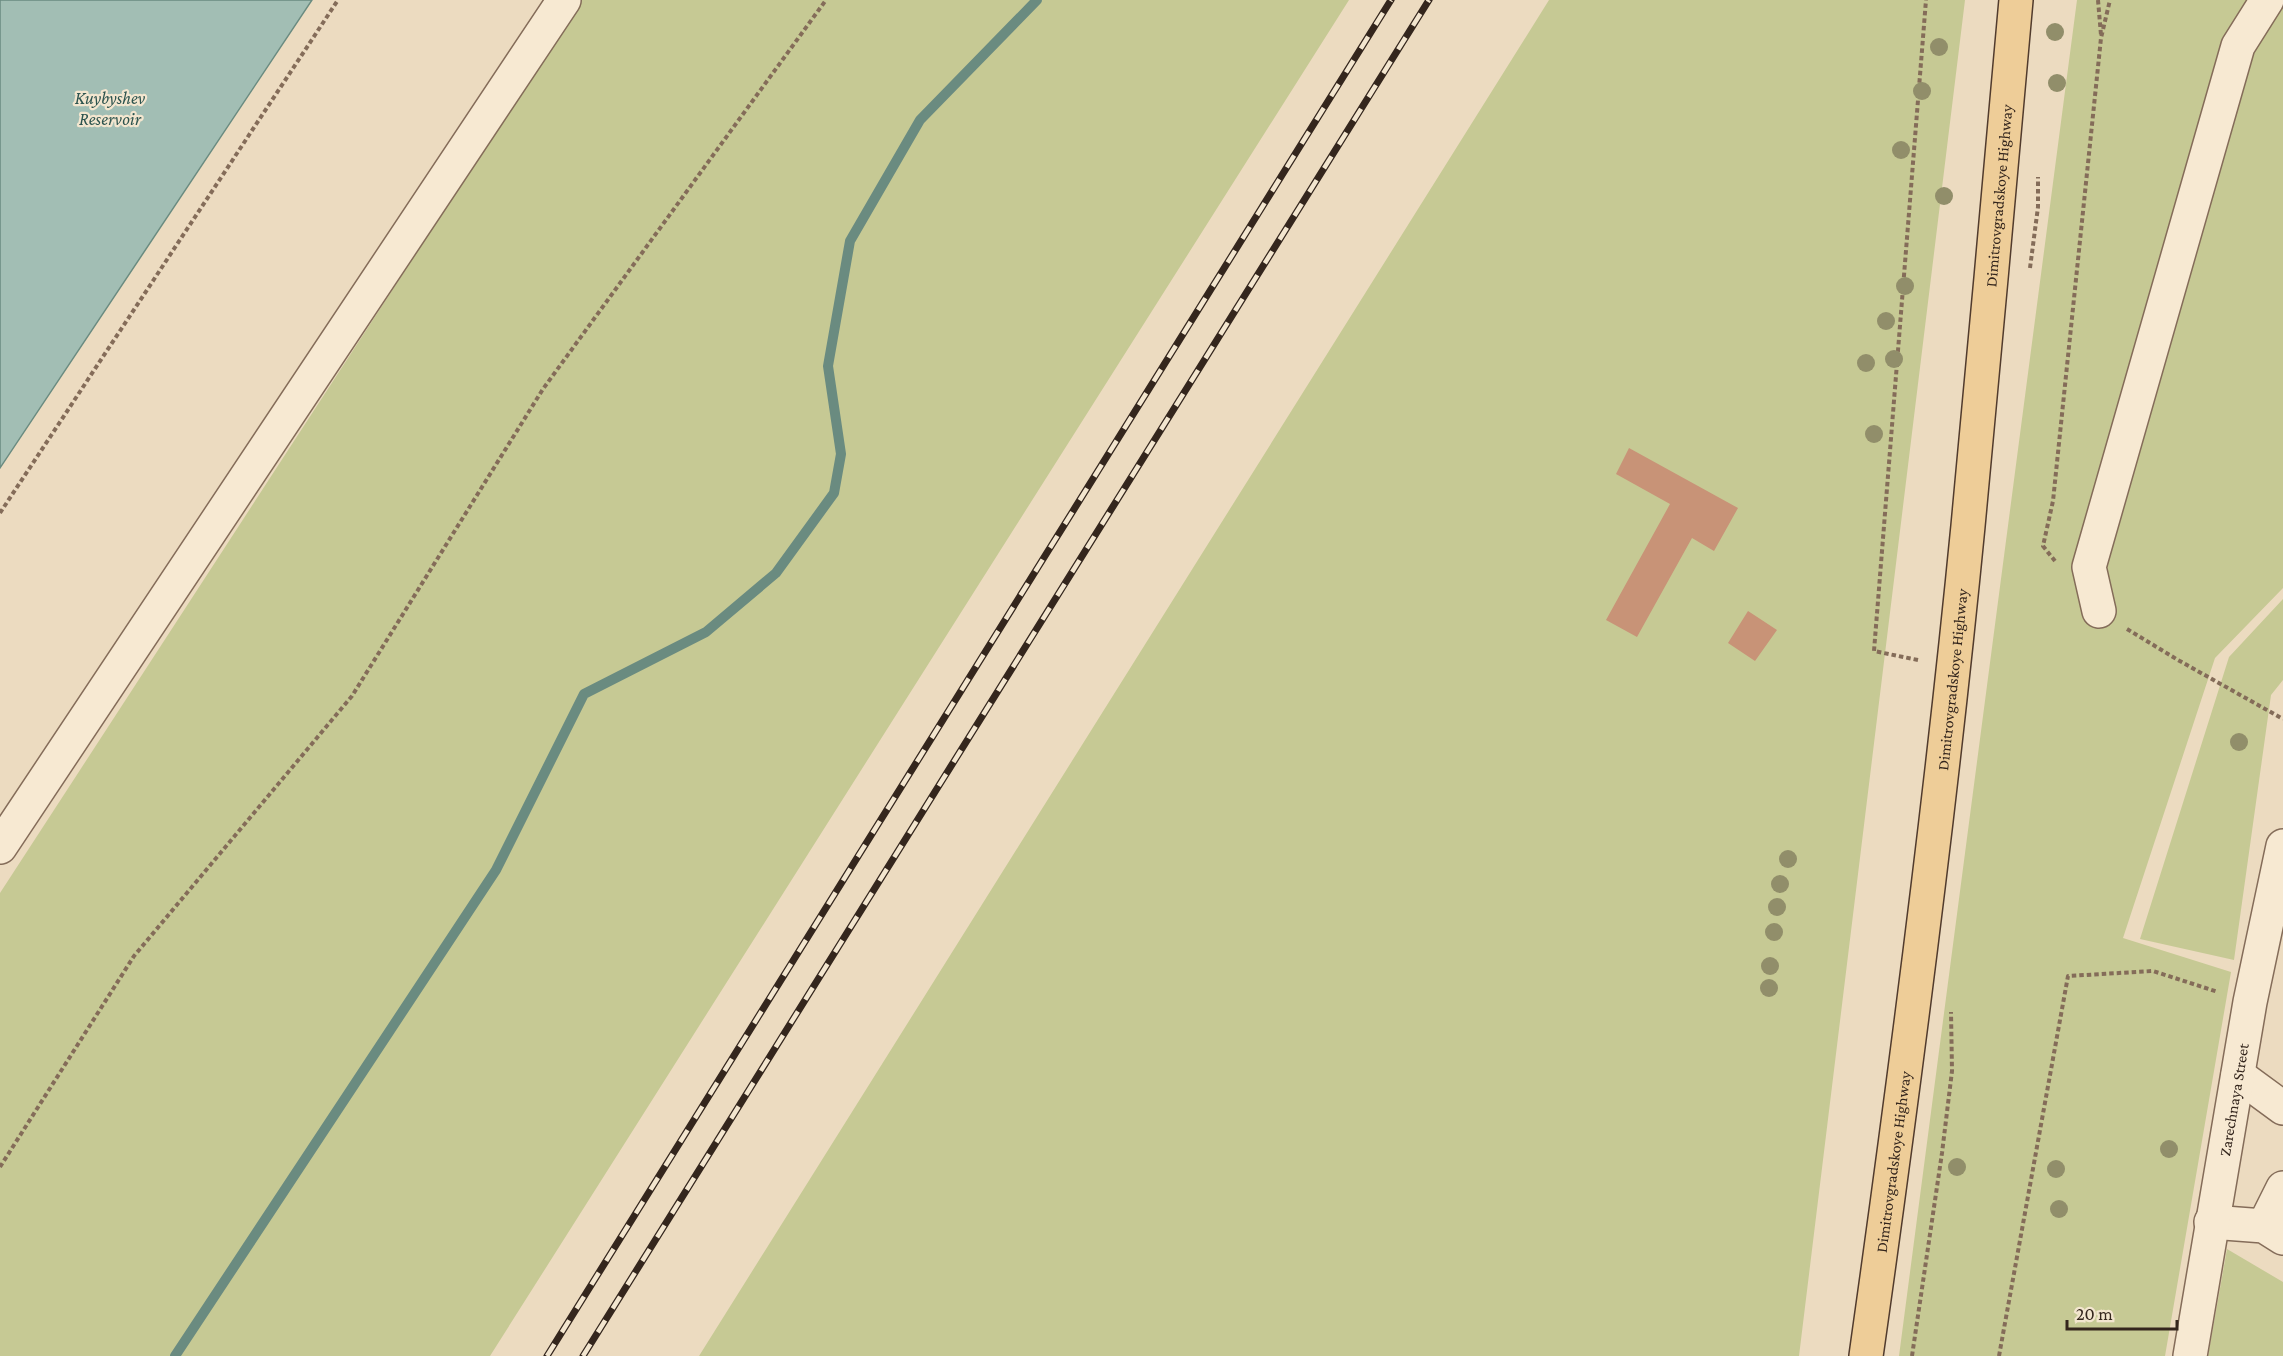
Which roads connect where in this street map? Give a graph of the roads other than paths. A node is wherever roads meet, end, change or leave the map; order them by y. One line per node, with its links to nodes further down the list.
1 (564, 0): 5 (street)
2 (2016, 0): 12 (main road, Dimitrovgradskoye Highway)
3 (2267, 0): 4 (street)
4 (2099, 611)
5 (0, 847)
6 (2281, 867): 7 (street, Zarechnaya Street)
7 (2238, 1076): 8 (street); 10 (street, Zarechnaya Street)
8 (2283, 1108)
9 (2283, 1188): 11 (street)
10 (2211, 1222): 11 (street); 13 (street, Zarechnaya Street)
11 (2273, 1232)
12 (1866, 1356)
13 (2190, 1356)

